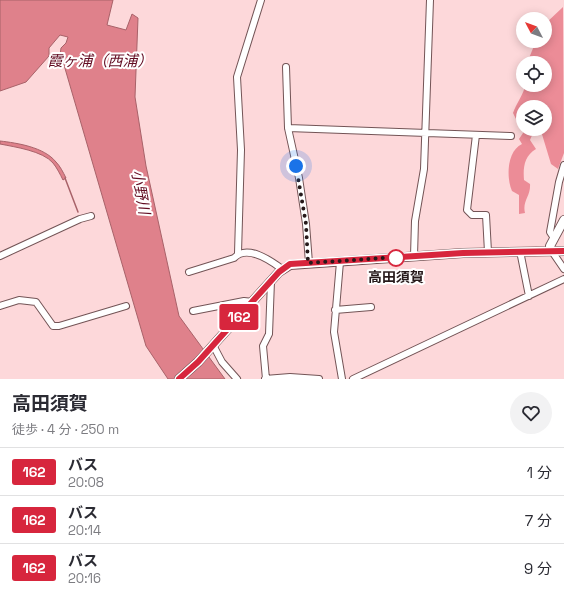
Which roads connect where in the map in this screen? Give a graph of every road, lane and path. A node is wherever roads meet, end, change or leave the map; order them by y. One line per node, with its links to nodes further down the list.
1 (261, 0): 16 (street)
2 (430, 0): 5 (street)
3 (286, 67): 4 (street)
4 (288, 128): 5 (street); 20 (street)
5 (425, 133): 6 (street); 18 (street)
6 (476, 134): 7 (street); 15 (street)
7 (511, 136)
8 (564, 164): 11 (street)
9 (91, 216): 17 (street)
10 (564, 220): 11 (main road)
11 (554, 238): 12 (main road)
12 (551, 250): 13 (main road); 14 (main road); 22 (street)
13 (520, 251): 15 (main road); 26 (street)
14 (564, 251)
15 (488, 252): 18 (main road)
16 (238, 253): 21 (street); 23 (street)
17 (0, 256)
18 (414, 256): 19 (main road)
19 (340, 262): 20 (main road); 31 (street)
20 (308, 263): 21 (main road)
21 (282, 269): 25 (main road)
22 (564, 269)
23 (189, 272)
24 (564, 279): 26 (street)
25 (271, 281): 27 (main road); 36 (street)
26 (529, 296): 39 (street)
27 (253, 302): 32 (street); 33 (main road)
28 (0, 306): 29 (street)
29 (126, 306)
30 (371, 307): 31 (street)
31 (335, 310): 38 (street)
32 (193, 311)
33 (212, 346): 34 (main road); 35 (street)
34 (179, 379)
35 (237, 379)
36 (266, 379): 37 (street)
37 (319, 379)
38 (342, 379)
39 (353, 379)

